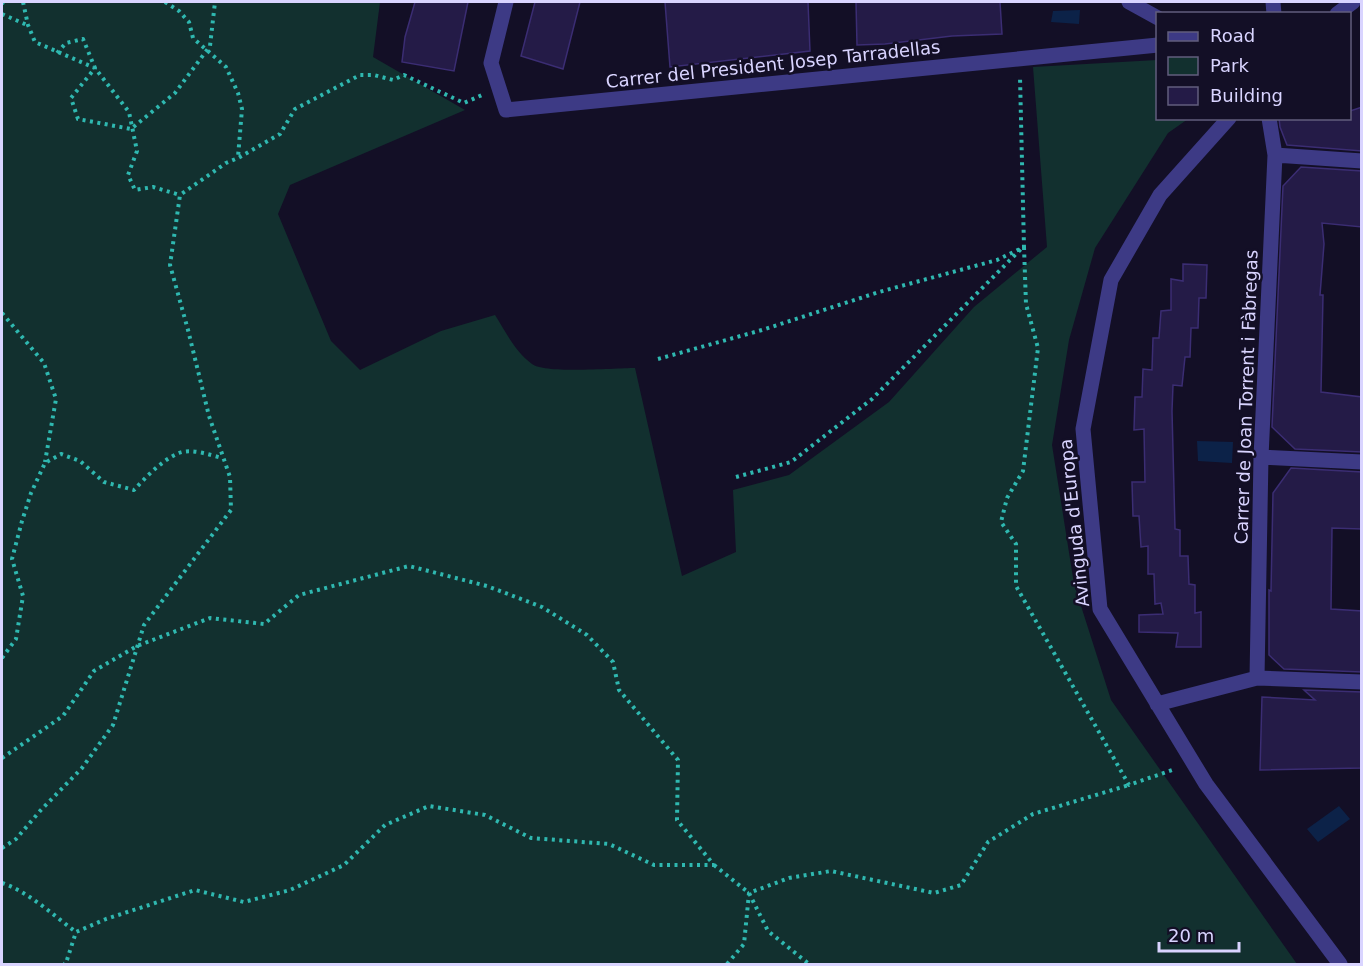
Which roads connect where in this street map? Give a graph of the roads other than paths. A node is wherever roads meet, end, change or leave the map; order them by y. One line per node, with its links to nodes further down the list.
1 (506, 2): 6 (street, Carrer del President Josep Tarradellas)
2 (1129, 2): 5 (street)
3 (1353, 2): 4 (street)
4 (1340, 12)
5 (1156, 17)
6 (1156, 45)
7 (1227, 120): 15 (street, Avinguda d'Europa)
8 (1269, 120): 9 (street, Carrer de Joan Torrent i Fàbregas)
9 (1275, 155): 10 (street); 11 (street, Carrer de Joan Torrent i Fàbregas)
10 (1362, 161)
11 (1261, 457): 12 (street); 13 (street, Carrer de Joan Torrent i Fàbregas)
12 (1362, 462)
13 (1257, 678): 14 (street); 15 (street)
14 (1362, 682)
15 (1157, 704): 16 (street, Avinguda d'Europa)
16 (1340, 964)

